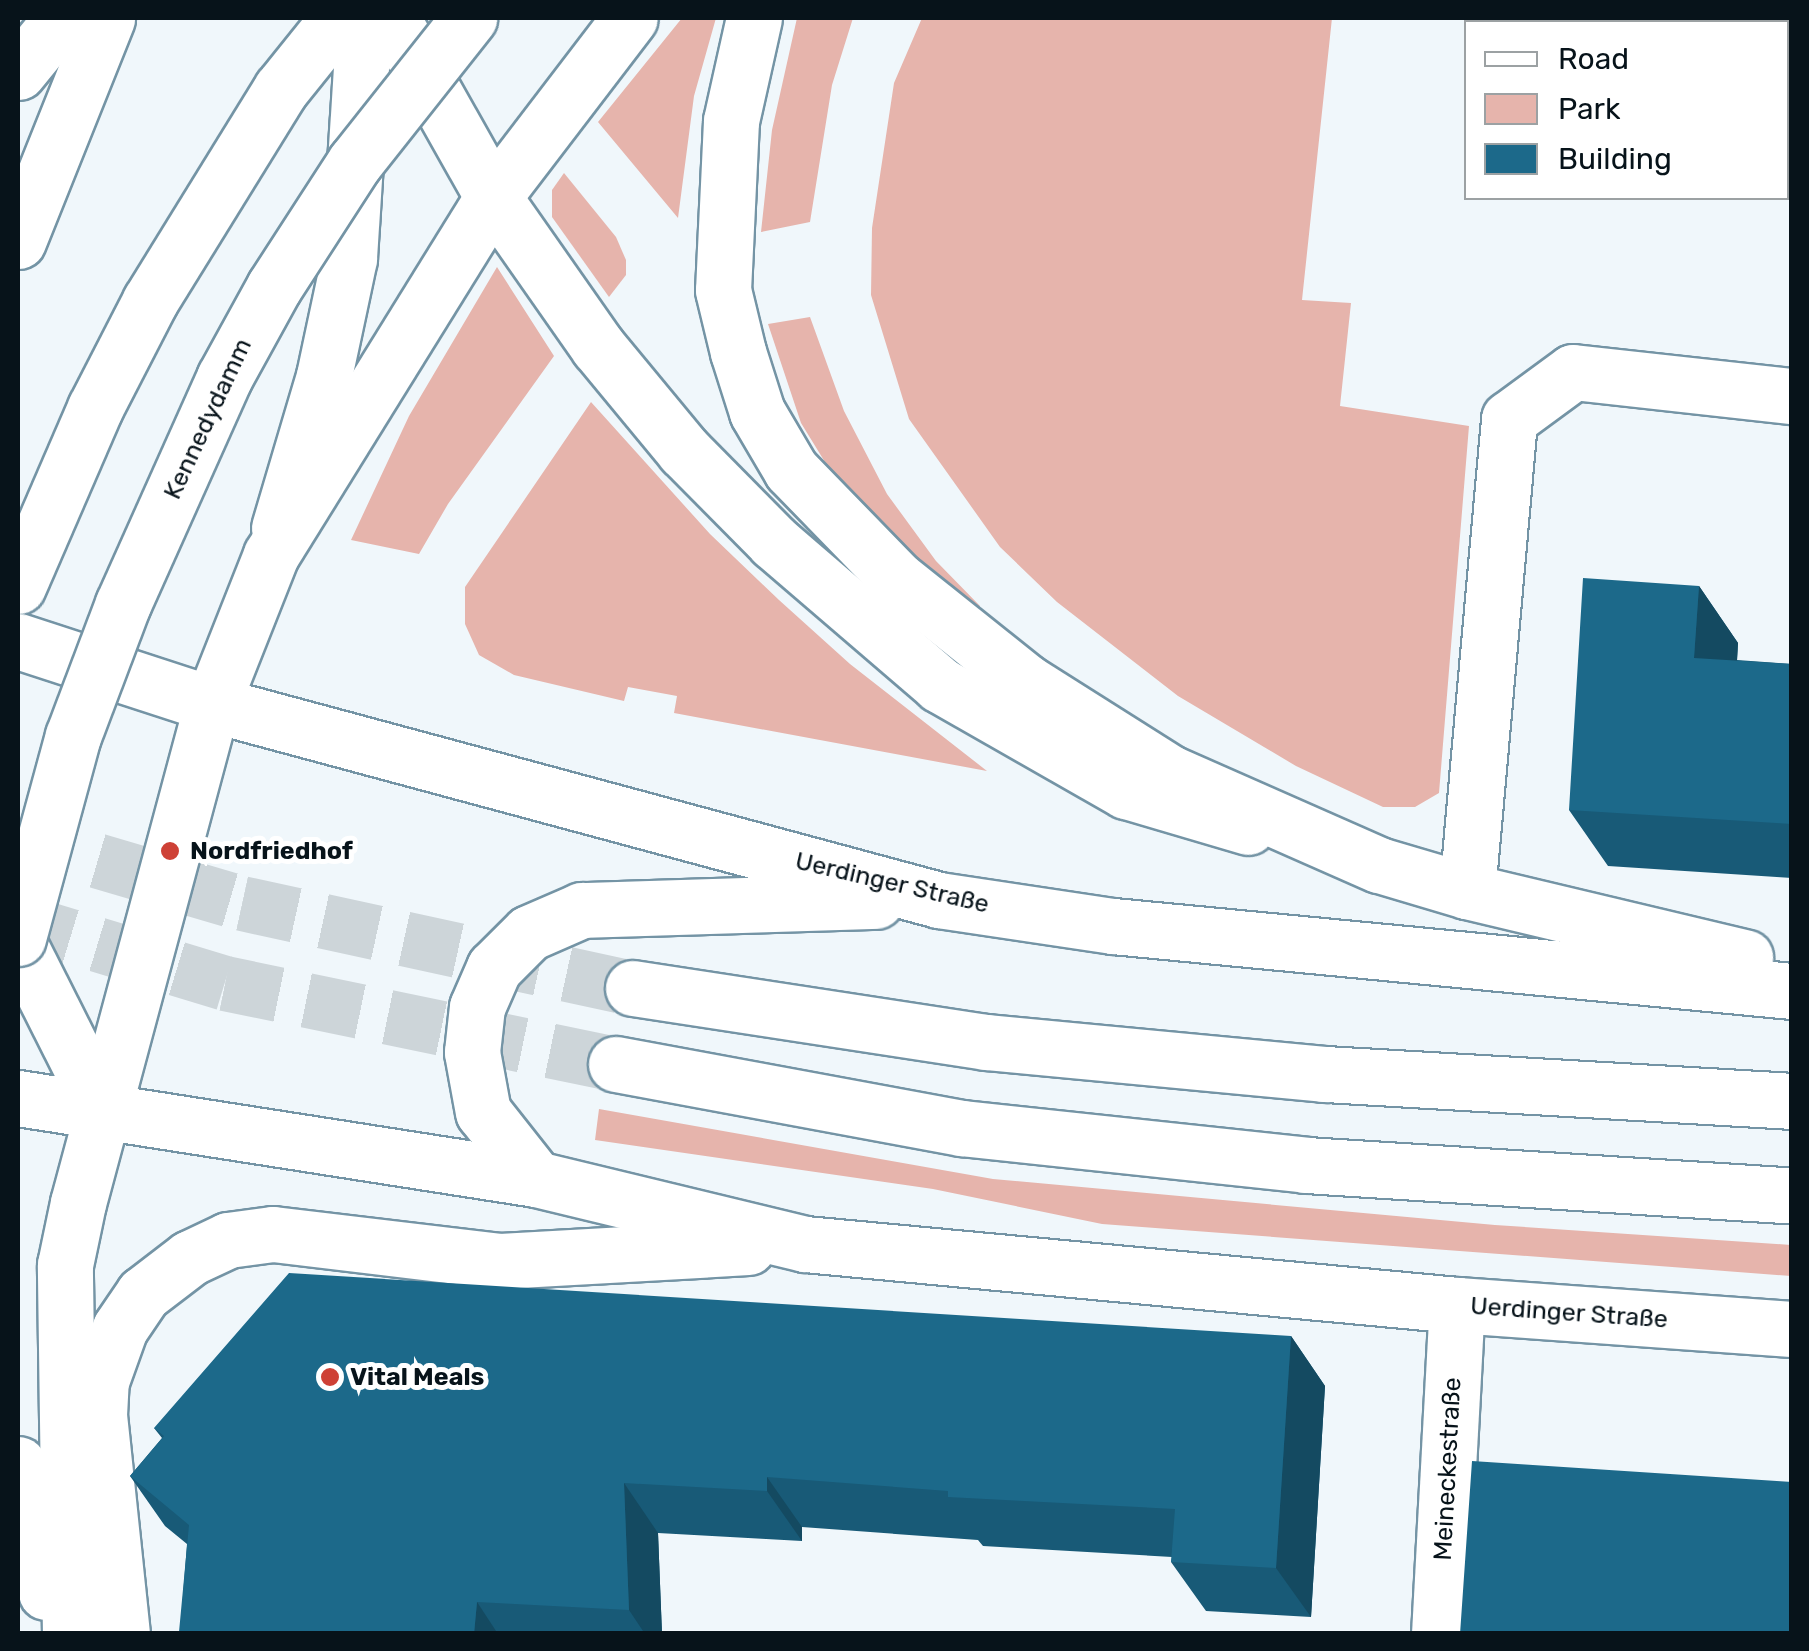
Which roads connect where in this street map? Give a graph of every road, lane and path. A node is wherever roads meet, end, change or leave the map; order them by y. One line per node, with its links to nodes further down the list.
1 (62, 18): 9 (main road)
2 (107, 18): 11 (main road)
3 (338, 18): 14 (main road)
4 (364, 18): 13 (main road)
5 (392, 18): 10 (main road)
6 (469, 18): 20 (main road, Kennedydamm, bridge)
7 (630, 18): 10 (main road)
8 (754, 18): 17 (main road)
9 (18, 72)
10 (493, 196): 13 (main road); 17 (main road)
11 (18, 241)
12 (1792, 396): 18 (main road)
13 (271, 555): 16 (main road)
14 (18, 586)
15 (18, 641): 16 (main road, Uerdinger Straße)
16 (212, 704): 19 (main road, Uerdinger Straße); 27 (main road)
17 (1378, 866): 18 (main road)
18 (1466, 891): 21 (main road)
19 (939, 900): 23 (main road, Uerdinger Straße); 28 (main road)
20 (18, 940): 27 (main road)
21 (1792, 968)
22 (633, 988): 26 (main road)
23 (1792, 991)
24 (616, 1064): 29 (main road)
25 (18, 1098): 27 (main road, Uerdinger Straße)
26 (1792, 1102)
27 (102, 1109): 28 (main road, Uerdinger Straße); 35 (main road)
28 (536, 1179): 30 (main road, Uerdinger Straße)
29 (1792, 1196)
30 (806, 1244): 31 (main road, Uerdinger Straße); 36 (main road)
31 (1457, 1305): 32 (main road, Uerdinger Straße); 37 (main road, Meineckestraße)
32 (1792, 1330)
33 (18, 1464): 34 (main road)
34 (55, 1634)
35 (70, 1634)
36 (122, 1634)
37 (1439, 1634)

